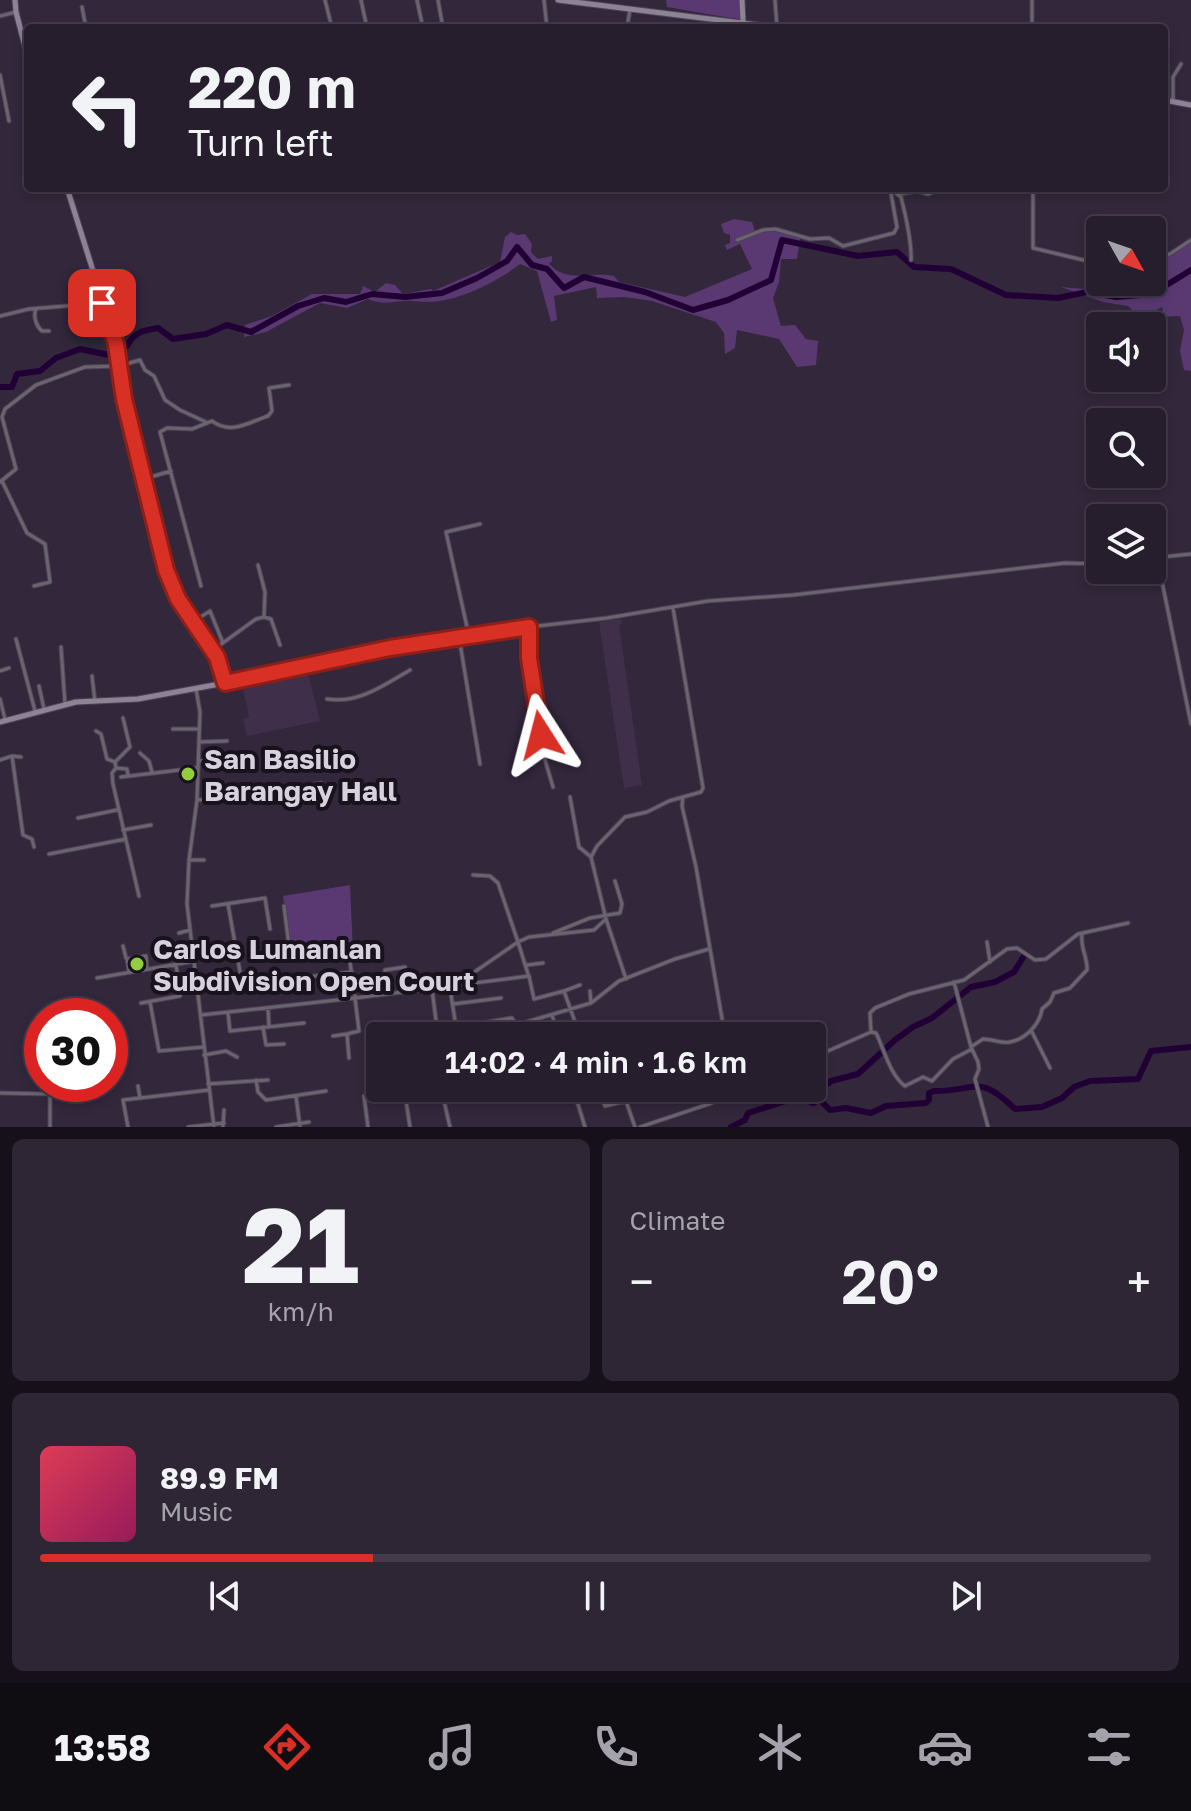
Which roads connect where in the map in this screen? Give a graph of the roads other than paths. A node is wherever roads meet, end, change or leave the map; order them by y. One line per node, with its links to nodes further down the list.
1 (15, 0): 15 (street)
2 (325, 0): 20 (street)
3 (361, 0): 21 (street)
4 (417, 0): 22 (street)
5 (438, 0): 23 (street)
6 (544, 0): 24 (street)
7 (558, 0): 11 (street)
8 (742, 0): 18 (street)
9 (775, 0): 28 (street)
10 (1032, 0): 29 (street)
11 (577, 1): 12 (street)
12 (608, 3): 14 (street)
13 (82, 7): 19 (street)
14 (630, 9): 17 (street); 25 (street)
15 (16, 12): 16 (street); 30 (street)
16 (0, 16)
17 (729, 20): 18 (street); 26 (street)
18 (743, 21): 27 (street)
19 (85, 24)
20 (331, 24)
21 (366, 24)
22 (422, 24)
23 (442, 24)
24 (547, 24)
25 (628, 24)
26 (728, 24)
27 (759, 24)
28 (779, 24)
29 (1032, 24)
30 (24, 43)
31 (1181, 64): 35 (street)
32 (0, 75): 33 (street)
33 (1, 82): 37 (street)
34 (1168, 101): 35 (street)
35 (1173, 102): 36 (street)
36 (1191, 105)
37 (9, 121)
38 (68, 192): 49 (street)
39 (891, 192): 44 (street)
40 (896, 192): 43 (street)
41 (911, 192): 43 (street)
42 (1033, 192): 48 (street)
43 (899, 194): 47 (street)
44 (737, 240)
45 (1191, 240): 46 (street)
46 (1166, 255)
47 (911, 260)
48 (1086, 261)
49 (102, 303): 50 (street); 55 (street)
50 (74, 307): 51 (street); 53 (street)
51 (36, 309): 52 (street); 54 (street)
52 (0, 316)
53 (73, 317)
54 (49, 331)
55 (118, 363): 57 (street); 59 (street); 60 (street)
56 (289, 385): 57 (street)
57 (206, 422): 58 (street)
58 (171, 471): 59 (street); 68 (street)
59 (144, 479): 71 (street)
60 (1, 482): 67 (street)
61 (480, 524): 73 (street)
62 (1191, 554): 63 (street)
63 (1166, 557)
64 (1086, 564): 69 (street)
65 (258, 565): 70 (street)
66 (1161, 584): 95 (street)
67 (34, 586)
68 (201, 586)
69 (673, 608): 72 (street); 120 (street)
70 (264, 617): 76 (street); 77 (street)
71 (194, 621): 76 (street); 79 (street)
72 (529, 627): 73 (street); 118 (street)
73 (469, 636): 74 (street)
74 (459, 637): 84 (street); 111 (street)
75 (16, 639): 92 (street)
76 (223, 643): 79 (street)
77 (280, 645)
78 (61, 647): 90 (street)
79 (213, 650): 84 (street)
80 (9, 668): 82 (street)
81 (410, 670): 88 (street)
82 (0, 671)
83 (92, 676): 89 (street)
84 (225, 683): 86 (street)
85 (39, 686): 91 (street)
86 (196, 689): 89 (street); 97 (street)
87 (0, 699): 94 (street)
88 (327, 699)
89 (95, 702): 90 (street)
90 (65, 704): 91 (street)
91 (44, 709): 92 (street)
92 (35, 711): 94 (street)
93 (123, 718): 110 (street)
94 (2, 722)
95 (1191, 724)
96 (173, 729): 97 (street)
97 (199, 729): 100 (street)
98 (96, 731): 106 (street)
99 (227, 741): 100 (street)
100 (199, 742): 109 (street)
101 (0, 752): 105 (street)
102 (140, 753): 114 (street)
103 (12, 756): 104 (street); 105 (street); 127 (street)
104 (21, 757)
105 (1, 759)
106 (107, 759): 108 (street); 110 (street)
107 (229, 760): 109 (street)
108 (98, 761)
109 (198, 761): 113 (street)
110 (115, 762): 112 (street)
111 (480, 764)
112 (116, 768): 115 (street); 122 (street)
113 (197, 768): 114 (street); 121 (street)
114 (152, 772): 115 (street)
115 (128, 775): 116 (street)
116 (121, 777)
117 (321, 783): 121 (street)
118 (553, 787)
119 (570, 797): 129 (street)
120 (683, 797): 129 (street); 148 (street)
121 (197, 800): 130 (street)
122 (118, 810): 123 (street); 125 (street)
123 (78, 818)
124 (151, 825): 125 (street)
125 (123, 830): 126 (street)
126 (126, 839): 128 (street); 134 (street)
127 (34, 847)
128 (49, 854)
129 (591, 857): 138 (street)
130 (189, 860): 131 (street); 141 (street)
131 (204, 860)
132 (473, 875): 145 (street)
133 (615, 881): 138 (street)
134 (139, 896)
135 (228, 904): 136 (street); 140 (street); 165 (street)
136 (212, 906)
137 (284, 906): 160 (street)
138 (606, 918): 144 (street); 144 (street); 163 (street)
139 (1128, 923): 143 (street)
140 (270, 929)
141 (190, 930): 142 (street); 149 (street)
142 (179, 933)
143 (1082, 934): 154 (street); 195 (street)
144 (547, 935): 145 (street)
145 (518, 942): 156 (street); 166 (street)
146 (987, 942): 154 (street)
147 (123, 946): 151 (street)
148 (710, 949): 163 (street); 191 (street)
149 (193, 950): 150 (street); 152 (street)
150 (183, 952)
151 (127, 959): 158 (street); 159 (street)
152 (195, 961): 155 (street); 169 (street)
153 (543, 963): 156 (street)
154 (990, 963): 164 (street)
155 (176, 964): 158 (street); 175 (street)
156 (526, 965): 161 (street)
157 (405, 967): 172 (street)
158 (147, 969): 159 (street)
159 (129, 972): 162 (street)
160 (352, 972): 165 (street); 173 (street)
161 (529, 976): 166 (street); 170 (street)
162 (97, 978)
163 (626, 979): 177 (street)
164 (954, 982): 196 (street); 201 (street)
165 (242, 983): 169 (street)
166 (450, 985): 168 (street); 178 (street)
167 (580, 985): 170 (street)
168 (434, 988): 172 (street); 184 (street)
169 (198, 989): 182 (street)
170 (564, 991): 180 (street)
171 (590, 991): 177 (street)
172 (384, 994): 173 (street)
173 (355, 998): 179 (street); 197 (street)
174 (501, 998): 178 (street)
175 (150, 1002): 176 (street); 200 (street)
176 (141, 1003)
177 (591, 1003): 180 (street)
178 (452, 1004): 185 (street)
179 (268, 1008): 181 (street); 193 (street)
180 (571, 1010): 183 (street); 190 (street)
181 (228, 1012): 182 (street); 194 (street)
182 (201, 1015): 200 (street)
183 (552, 1015): 188 (street); 189 (street)
184 (437, 1022)
185 (455, 1022)
186 (487, 1022): 187 (street)
187 (514, 1022)
188 (528, 1022)
189 (554, 1022)
190 (575, 1022)
191 (723, 1022)
192 (304, 1023): 193 (street)
193 (269, 1026): 194 (street)
194 (263, 1027): 199 (street)
195 (1031, 1030): 201 (street); 206 (street)
196 (871, 1032): 201 (street); 202 (street)
197 (347, 1034): 198 (street); 205 (street)
198 (333, 1036)
199 (284, 1044)
200 (204, 1047): 203 (street)
201 (972, 1048): 240 (street)
202 (826, 1052)
203 (206, 1055): 204 (street); 209 (street)
204 (237, 1057)
205 (349, 1058)
206 (1050, 1068)
207 (256, 1080): 208 (street); 209 (street); 215 (street)
208 (268, 1080)
209 (210, 1084): 211 (street)
210 (138, 1086): 217 (street)
211 (209, 1090): 217 (street); 228 (street)
212 (326, 1091): 215 (street)
213 (0, 1093): 214 (street)
214 (24, 1093)
215 (296, 1096): 230 (street)
216 (364, 1096): 235 (street)
217 (140, 1098): 232 (street)
218 (50, 1102): 231 (street)
219 (406, 1102): 236 (street)
220 (444, 1102): 237 (street)
221 (577, 1102): 238 (street)
222 (603, 1102): 223 (street)
223 (622, 1102)
224 (626, 1102): 239 (street)
225 (712, 1102): 239 (street)
226 (224, 1110): 229 (street)
227 (309, 1122): 230 (street)
228 (215, 1124): 229 (street); 233 (street)
229 (223, 1125)
230 (299, 1125): 234 (street)
231 (50, 1127)
232 (128, 1127)
233 (188, 1127)
234 (276, 1127)
235 (368, 1127)
236 (410, 1127)
237 (450, 1127)
238 (585, 1127)
239 (638, 1127)
240 (988, 1127)

